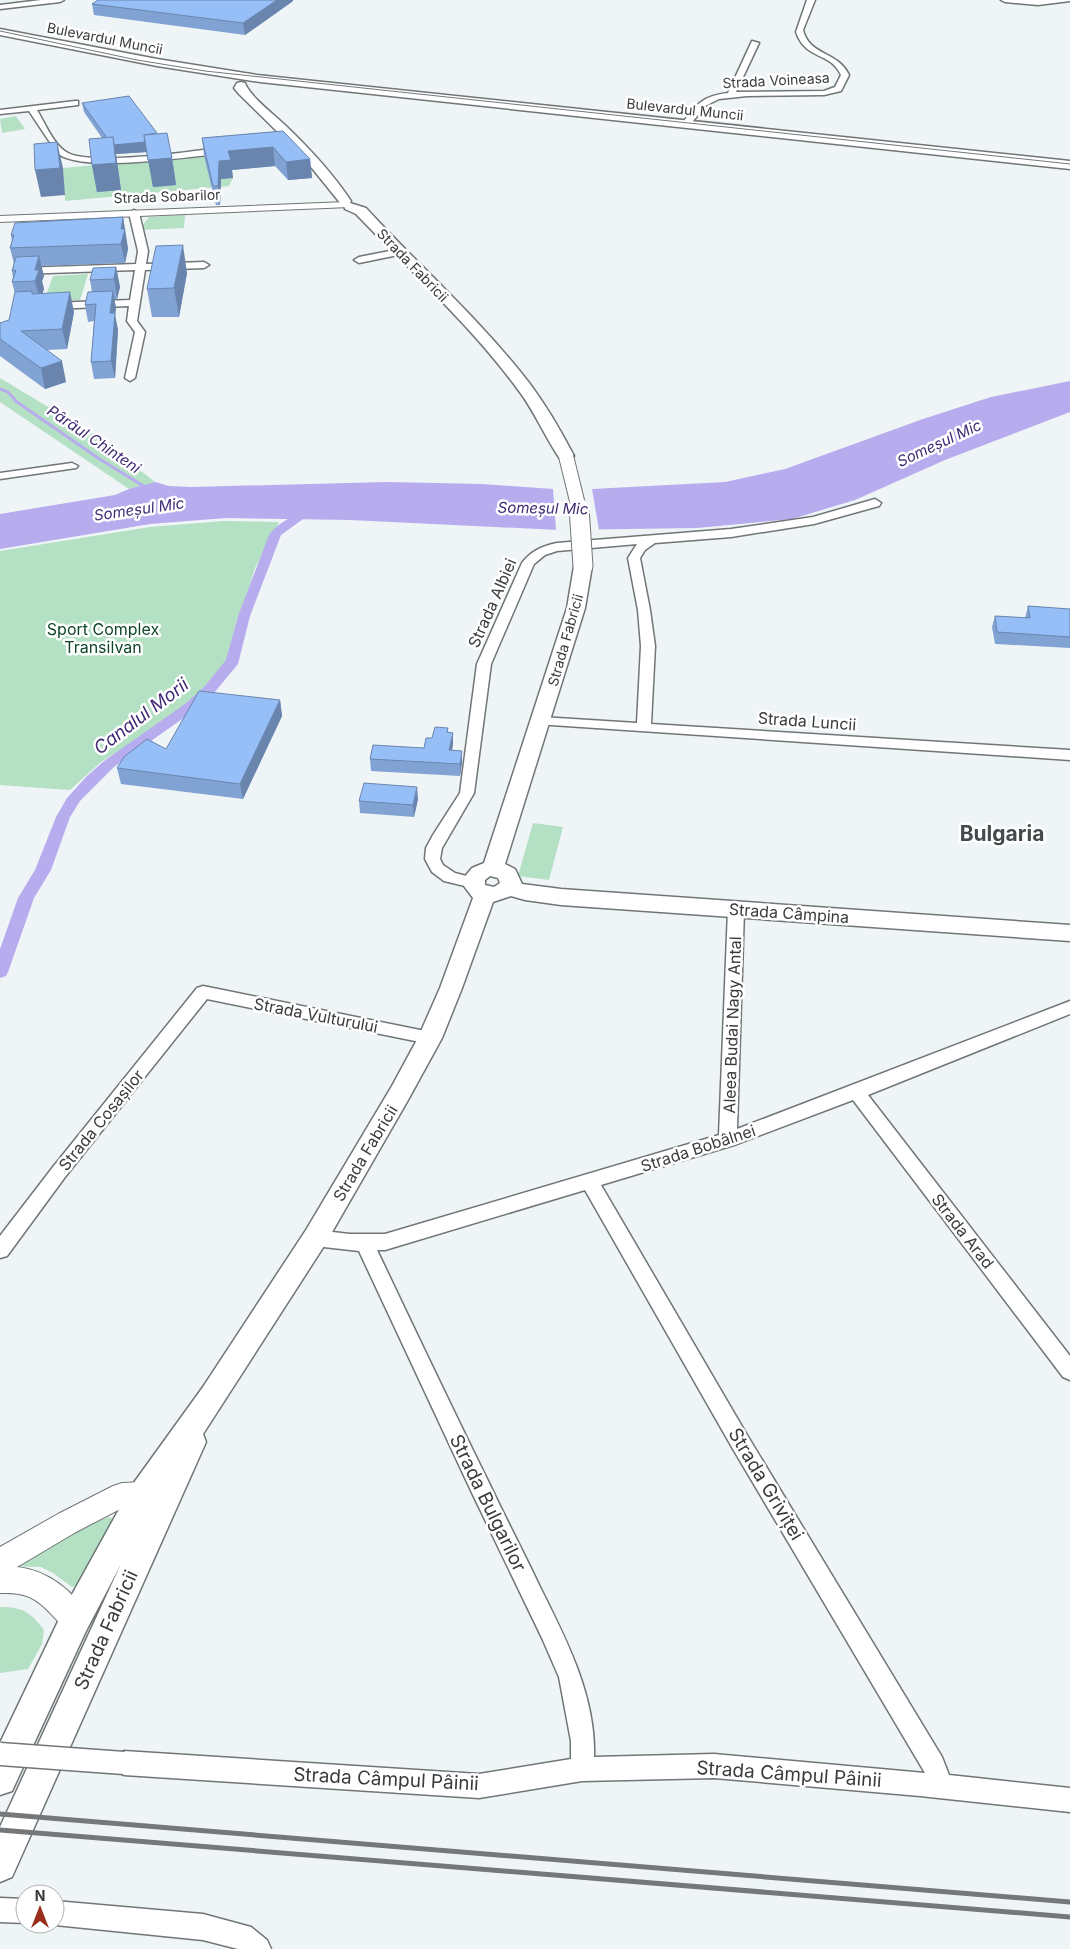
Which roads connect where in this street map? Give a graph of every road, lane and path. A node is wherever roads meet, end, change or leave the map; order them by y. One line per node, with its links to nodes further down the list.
1 (60, 0): 5 (street)
2 (812, 0): 12 (street, Strada Voineasa)
3 (1005, 0): 4 (street)
4 (1067, 0)
5 (25, 2): 6 (street)
6 (0, 7)
7 (0, 32): 9 (main road, Bulevardul Muncii)
8 (755, 43): 12 (street)
9 (204, 72): 10 (main road, Bulevardul Muncii); 11 (main road, Bulevardul Muncii)
10 (257, 81): 11 (main road); 13 (main road); 17 (main road, Bulevardul Muncii)
11 (240, 84): 13 (main road, Strada Fabricii)
12 (731, 95): 17 (street, Strada Voineasa)
13 (253, 100): 20 (main road, Strada Fabricii)
14 (75, 103): 15 (street)
15 (31, 108): 16 (street); 18 (street)
16 (0, 112)
17 (686, 124): 19 (main road, Bulevardul Muncii)
18 (234, 149)
19 (1070, 166)
20 (350, 204): 21 (street, Strada Sobarilor); 23 (main road, Strada Fabricii)
21 (134, 213): 22 (street, Strada Sobarilor); 26 (street)
22 (0, 219)
23 (400, 252): 24 (street); 37 (main road, Strada Fabricii, bridge)
24 (359, 260)
25 (204, 266): 26 (street)
26 (141, 267): 27 (street); 28 (street)
27 (14, 272)
28 (135, 303): 29 (street); 30 (street)
29 (41, 307)
30 (130, 378)
31 (72, 466): 32 (street)
32 (0, 476)
33 (875, 503): 34 (street, Strada Albiei)
34 (651, 540): 35 (street, Strada Albiei); 36 (street)
35 (604, 543): 36 (street); 41 (street, Strada Albiei)
36 (634, 558): 38 (street)
37 (541, 721): 38 (street, Strada Luncii); 40 (main road, Strada Fabricii)
38 (644, 728): 39 (street, Strada Luncii)
39 (1070, 755)
40 (493, 869): 41 (main road); 42 (main road)
41 (479, 888): 42 (main road); 47 (main road, Strada Fabricii)
42 (509, 888): 43 (main road, Strada Câmpina)
43 (736, 910): 44 (main road, Strada Câmpina); 49 (street, Aleea Budai Nagy Antal)
44 (1070, 933)
45 (203, 992): 47 (street, Strada Vulturului); 53 (street, Strada Cosașilor)
46 (1070, 1007): 48 (street, Strada Bobâlnei)
47 (430, 1038): 51 (main road, Strada Fabricii)
48 (856, 1092): 49 (street, Strada Bobâlnei); 54 (street, Strada Arad)
49 (728, 1140): 50 (street, Strada Bobâlnei)
50 (590, 1182): 52 (street, Strada Bobâlnei); 62 (street, Strada Griviței)
51 (315, 1238): 52 (street, Strada Bobâlnei); 55 (main road, Strada Fabricii)
52 (365, 1244): 60 (street, Strada Bulgarilor)
53 (0, 1250)
54 (1070, 1371)
55 (150, 1505): 56 (street); 58 (main road, Strada Fabricii); 64 (main road, Strada Fabricii)
56 (0, 1562)
57 (0, 1580): 58 (street)
58 (75, 1620): 61 (main road, Strada Fabricii)
59 (0, 1754): 60 (street, Strada Câmpul Pâinii, bridge)
60 (582, 1769): 62 (street, Strada Câmpul Pâinii)
61 (0, 1779)
62 (940, 1787): 63 (street, Strada Câmpul Pâinii)
63 (1070, 1800)
64 (0, 1865)
65 (0, 1910): 66 (street)
66 (15, 1911)
67 (65, 1914): 68 (street)
68 (257, 1948)

